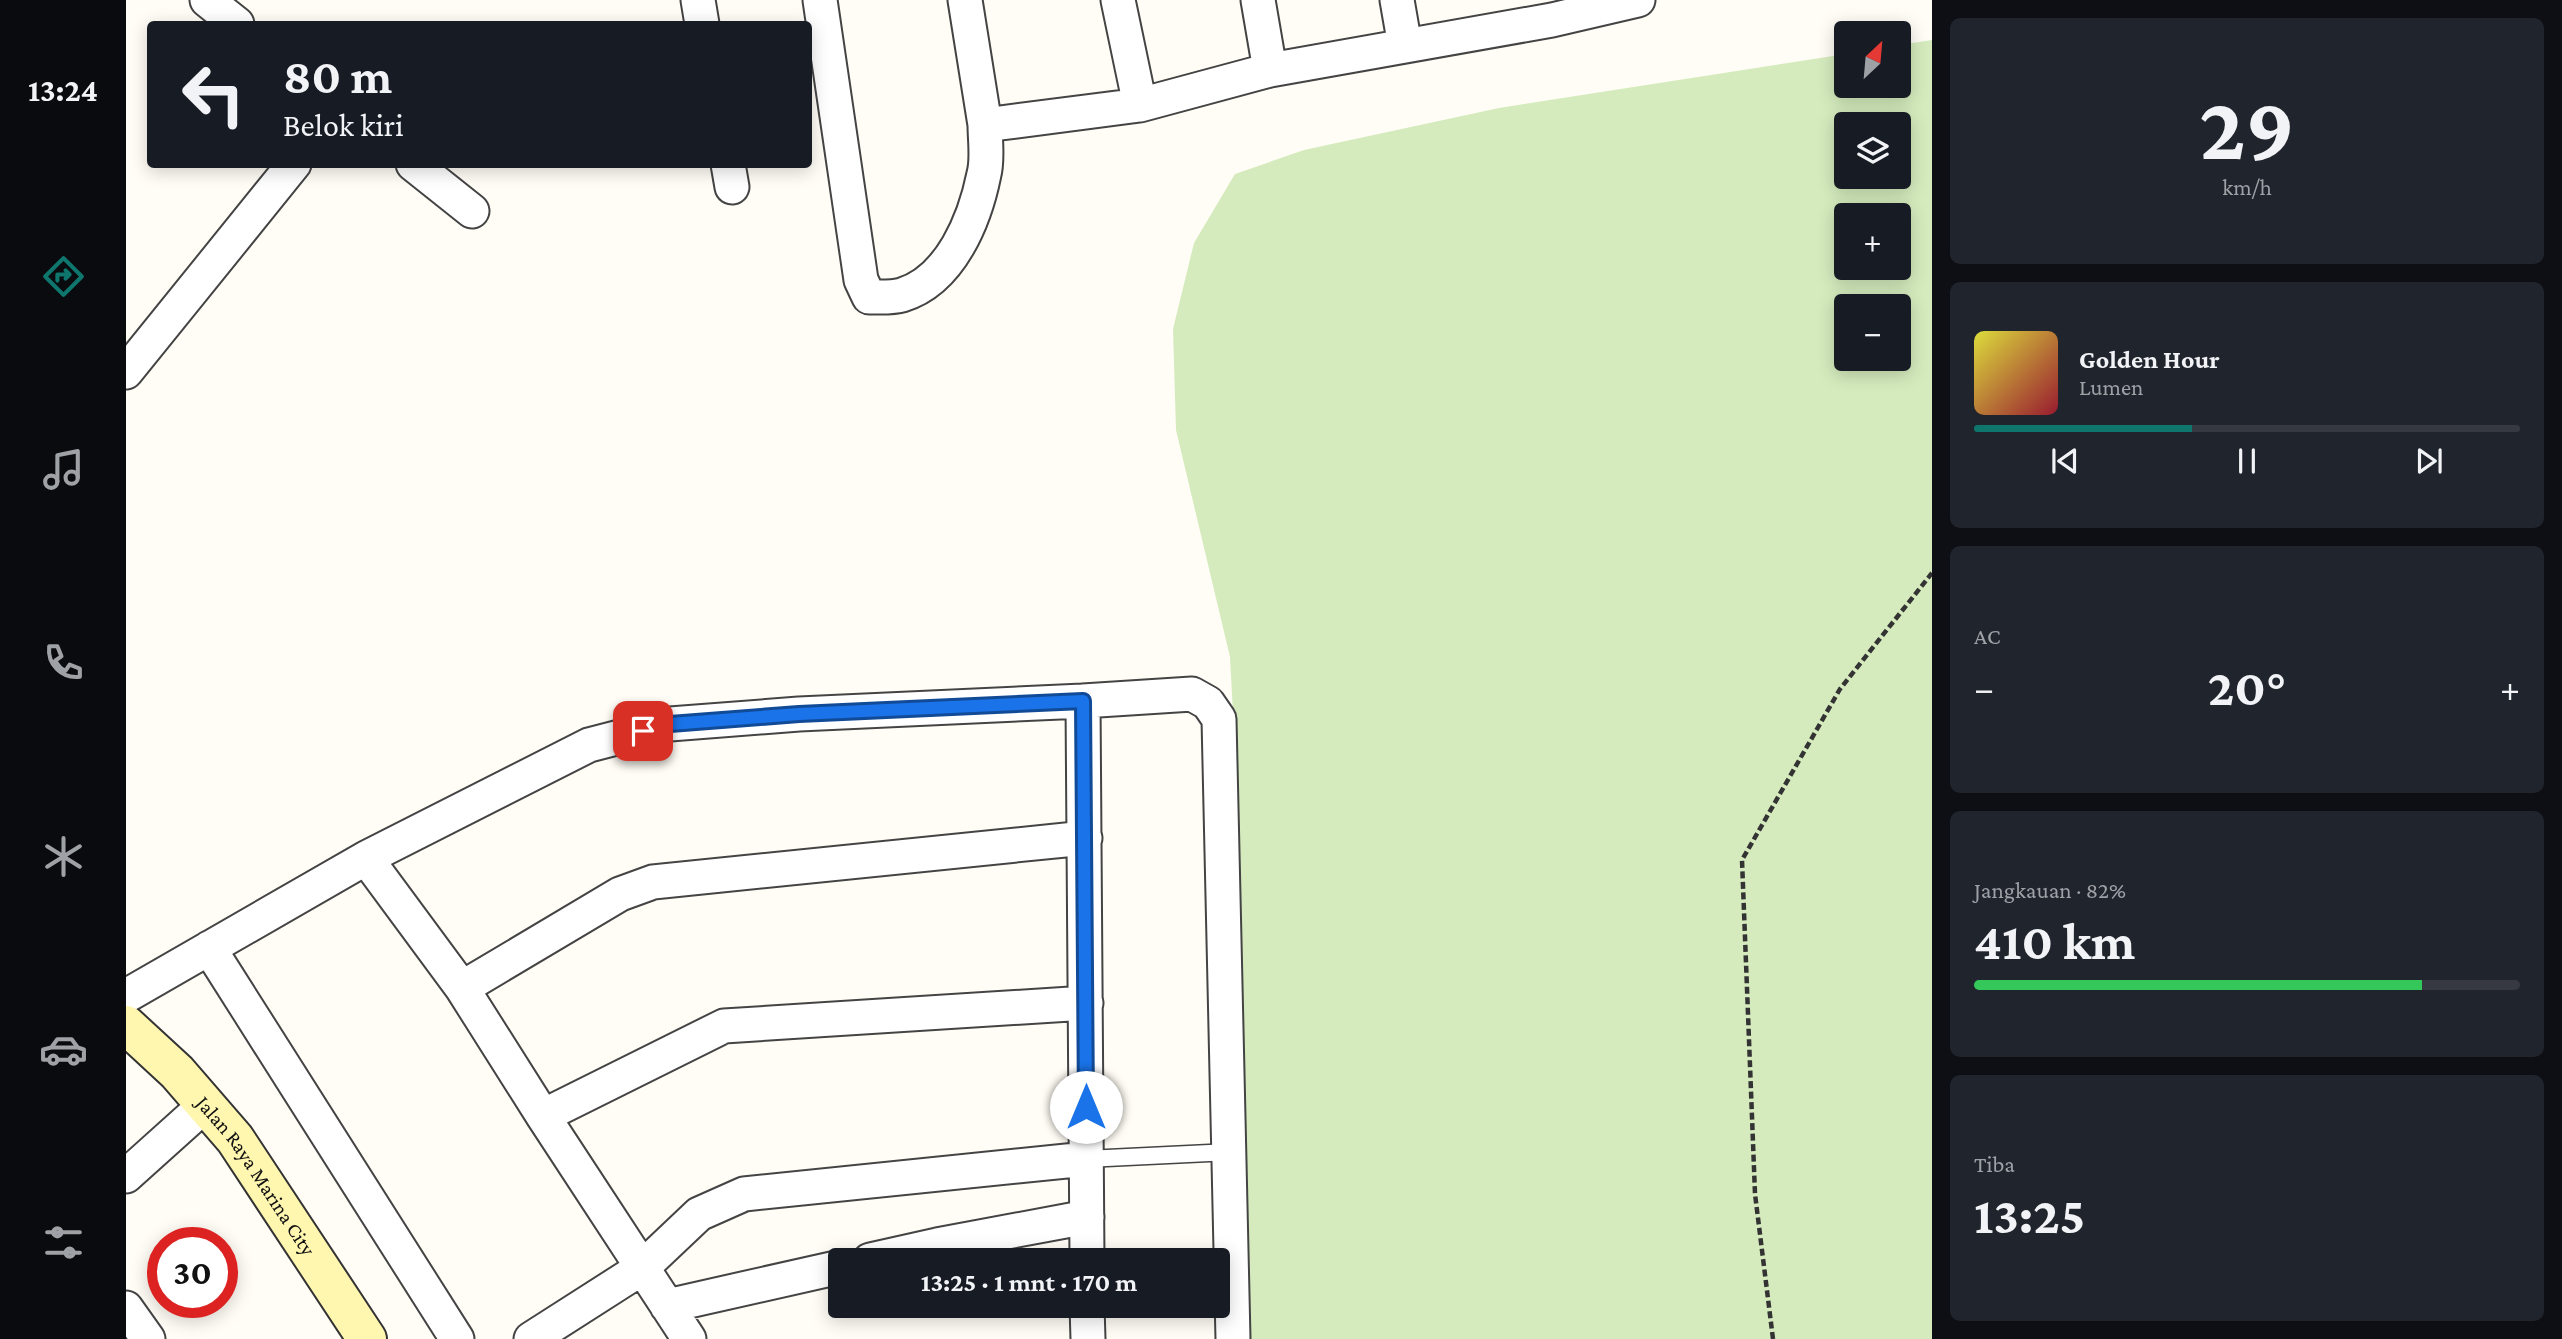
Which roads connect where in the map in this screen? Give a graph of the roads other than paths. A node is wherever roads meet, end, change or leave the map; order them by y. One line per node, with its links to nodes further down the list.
1 (206, 0): 10 (street)
2 (698, 0): 11 (street)
3 (820, 0): 15 (street)
4 (965, 0): 15 (street)
5 (1118, 0): 14 (street)
6 (1258, 0): 13 (street)
7 (1397, 0): 12 (street)
8 (1638, 0): 9 (street)
9 (1550, 10): 12 (street)
10 (233, 21)
11 (702, 21)
12 (1405, 46): 13 (street)
13 (1270, 70): 14 (street)
14 (1140, 105): 15 (street)
15 (985, 125)
16 (291, 168): 19 (street)
17 (418, 168): 18 (street)
18 (472, 211)
19 (126, 372)
20 (1083, 701): 21 (street); 22 (street); 30 (street)
21 (1085, 838): 24 (street); 26 (street)
22 (366, 858): 23 (street); 24 (street)
23 (209, 948): 25 (street); 43 (street)
24 (462, 988): 29 (street)
25 (126, 996)
26 (1086, 1003): 29 (street); 31 (street)
27 (126, 1025): 28 (main road, Jalan Raya Marina City)
28 (205, 1105): 32 (street); 42 (main road, Jalan Raya Marina City)
29 (542, 1116): 36 (street)
30 (1230, 1152): 31 (lane); 47 (street)
31 (1086, 1158): 33 (street); 36 (street)
32 (126, 1176)
33 (1087, 1217): 34 (street); 35 (street)
34 (924, 1248)
35 (1087, 1248)
36 (642, 1268): 38 (street); 44 (street)
37 (828, 1270): 38 (street)
38 (667, 1306): 45 (street)
39 (126, 1308): 41 (street)
40 (1087, 1318): 46 (street)
41 (148, 1339)
42 (367, 1339)
43 (457, 1339)
44 (531, 1339)
45 (690, 1339)
46 (1088, 1339)
47 (1233, 1339)

